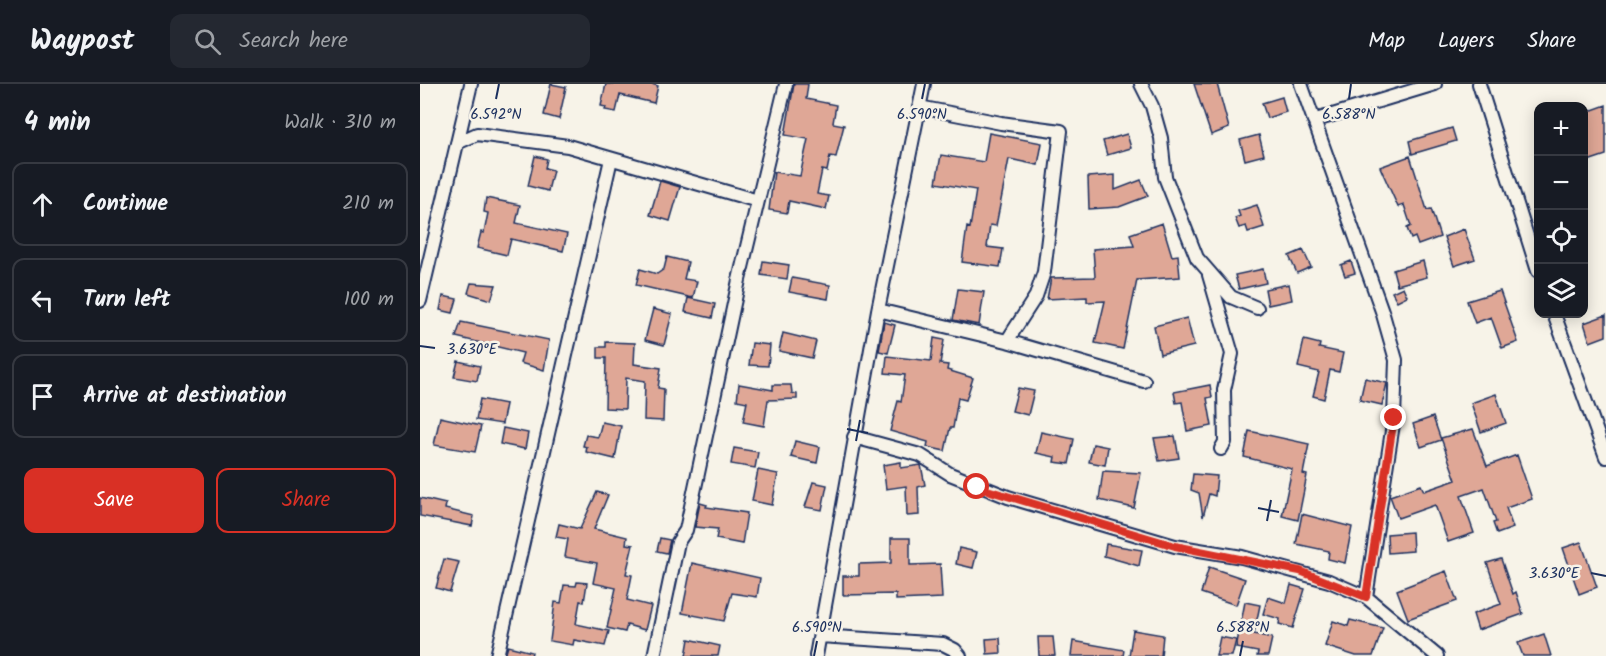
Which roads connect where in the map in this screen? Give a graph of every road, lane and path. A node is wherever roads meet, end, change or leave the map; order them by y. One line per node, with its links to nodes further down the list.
1 (471, 84): 10 (street)
2 (786, 84): 12 (street)
3 (924, 84): 8 (street)
4 (1141, 84): 16 (street)
5 (1301, 84): 9 (street)
6 (1435, 84): 9 (street)
7 (1479, 84): 15 (street)
8 (919, 107): 19 (street); 21 (street)
9 (1316, 120): 26 (street)
10 (457, 143): 11 (street); 14 (street)
11 (611, 159): 12 (street); 28 (street)
12 (758, 201): 29 (street)
13 (420, 240): 14 (street)
14 (433, 244): 17 (street)
15 (1537, 264)
16 (1208, 271): 18 (street); 24 (street)
17 (420, 300)
18 (1257, 308)
19 (878, 310): 21 (street); 23 (street)
20 (1555, 318): 25 (street)
21 (1007, 341): 22 (street)
22 (1144, 381)
23 (854, 437): 26 (street); 27 (street)
24 (1221, 449)
25 (1606, 458)
26 (1366, 597): 32 (street)
27 (820, 636): 30 (street); 31 (street)
28 (496, 656)
29 (654, 656)
30 (816, 656)
31 (960, 656)
32 (1437, 656)

